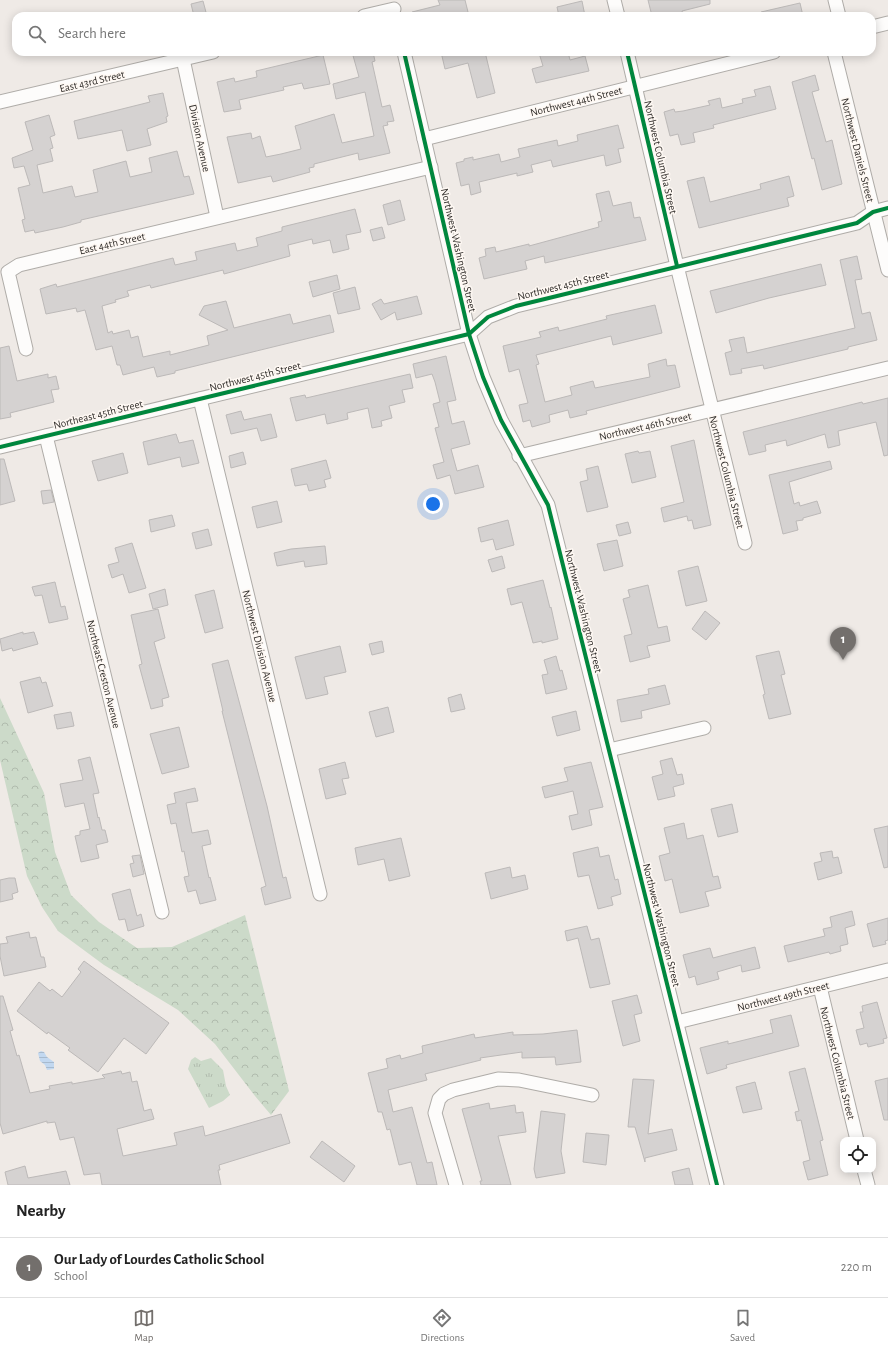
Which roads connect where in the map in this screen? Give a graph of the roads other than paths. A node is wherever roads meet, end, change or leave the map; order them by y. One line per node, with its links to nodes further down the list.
1 (614, 0): 5 (street)
2 (835, 0): 6 (street)
3 (394, 8): 4 (street)
4 (379, 12)
5 (617, 12)
6 (838, 12)
7 (888, 23): 8 (street)
8 (876, 26)
9 (196, 56): 14 (street, East 43rd Street)
10 (405, 56): 17 (street, Northwest Washington Street)
11 (628, 56): 15 (street, Northwest Columbia Street)
12 (757, 56): 15 (street, Northwest 44th Street)
13 (835, 56): 20 (street, Northwest Daniels Street)
14 (183, 59): 16 (street, East 43rd Street); 21 (street, Division Avenue)
15 (635, 85): 17 (street, Northwest 44th Street); 22 (street, Northwest Columbia Street)
16 (0, 102)
17 (424, 139): 18 (street, Northwest Washington Street)
18 (431, 167): 21 (street); 24 (street, Northwest Washington Street)
19 (888, 208): 20 (street, Northwest 45th Street)
20 (874, 212): 22 (street, Northwest 45th Street); 23 (street, Northwest Daniels Street)
21 (217, 218): 25 (street, East 44th Street)
22 (677, 266): 24 (street, Northwest 45th Street); 28 (street, Northwest Columbia Street)
23 (888, 270)
24 (469, 334): 27 (street, Northwest 45th Street); 31 (street, Northwest Washington Street)
25 (26, 349)
26 (888, 368): 28 (street, Northwest 46th Street)
27 (200, 399): 29 (street, Northeast 45th Street); 35 (street, Northwest Division Avenue)
28 (712, 410): 31 (street, Northwest 46th Street); 32 (street, Northwest Columbia Street)
29 (46, 436): 30 (street, Northeast 45th Street); 36 (street, Northeast Creston Avenue)
30 (0, 447)
31 (519, 456): 34 (street, Northwest Washington Street)
32 (745, 543)
33 (704, 728): 34 (street)
34 (609, 750): 39 (street, Northwest Washington Street)
35 (320, 894)
36 (162, 912)
37 (888, 970): 38 (street, Northwest 49th Street)
38 (820, 987): 39 (street, Northwest 49th Street); 41 (street, Northwest Columbia Street)
39 (677, 1022): 44 (street, Northwest Washington Street)
40 (592, 1095): 43 (street)
41 (856, 1137)
42 (865, 1173): 45 (street)
43 (456, 1185)
44 (717, 1185)
45 (868, 1185)

